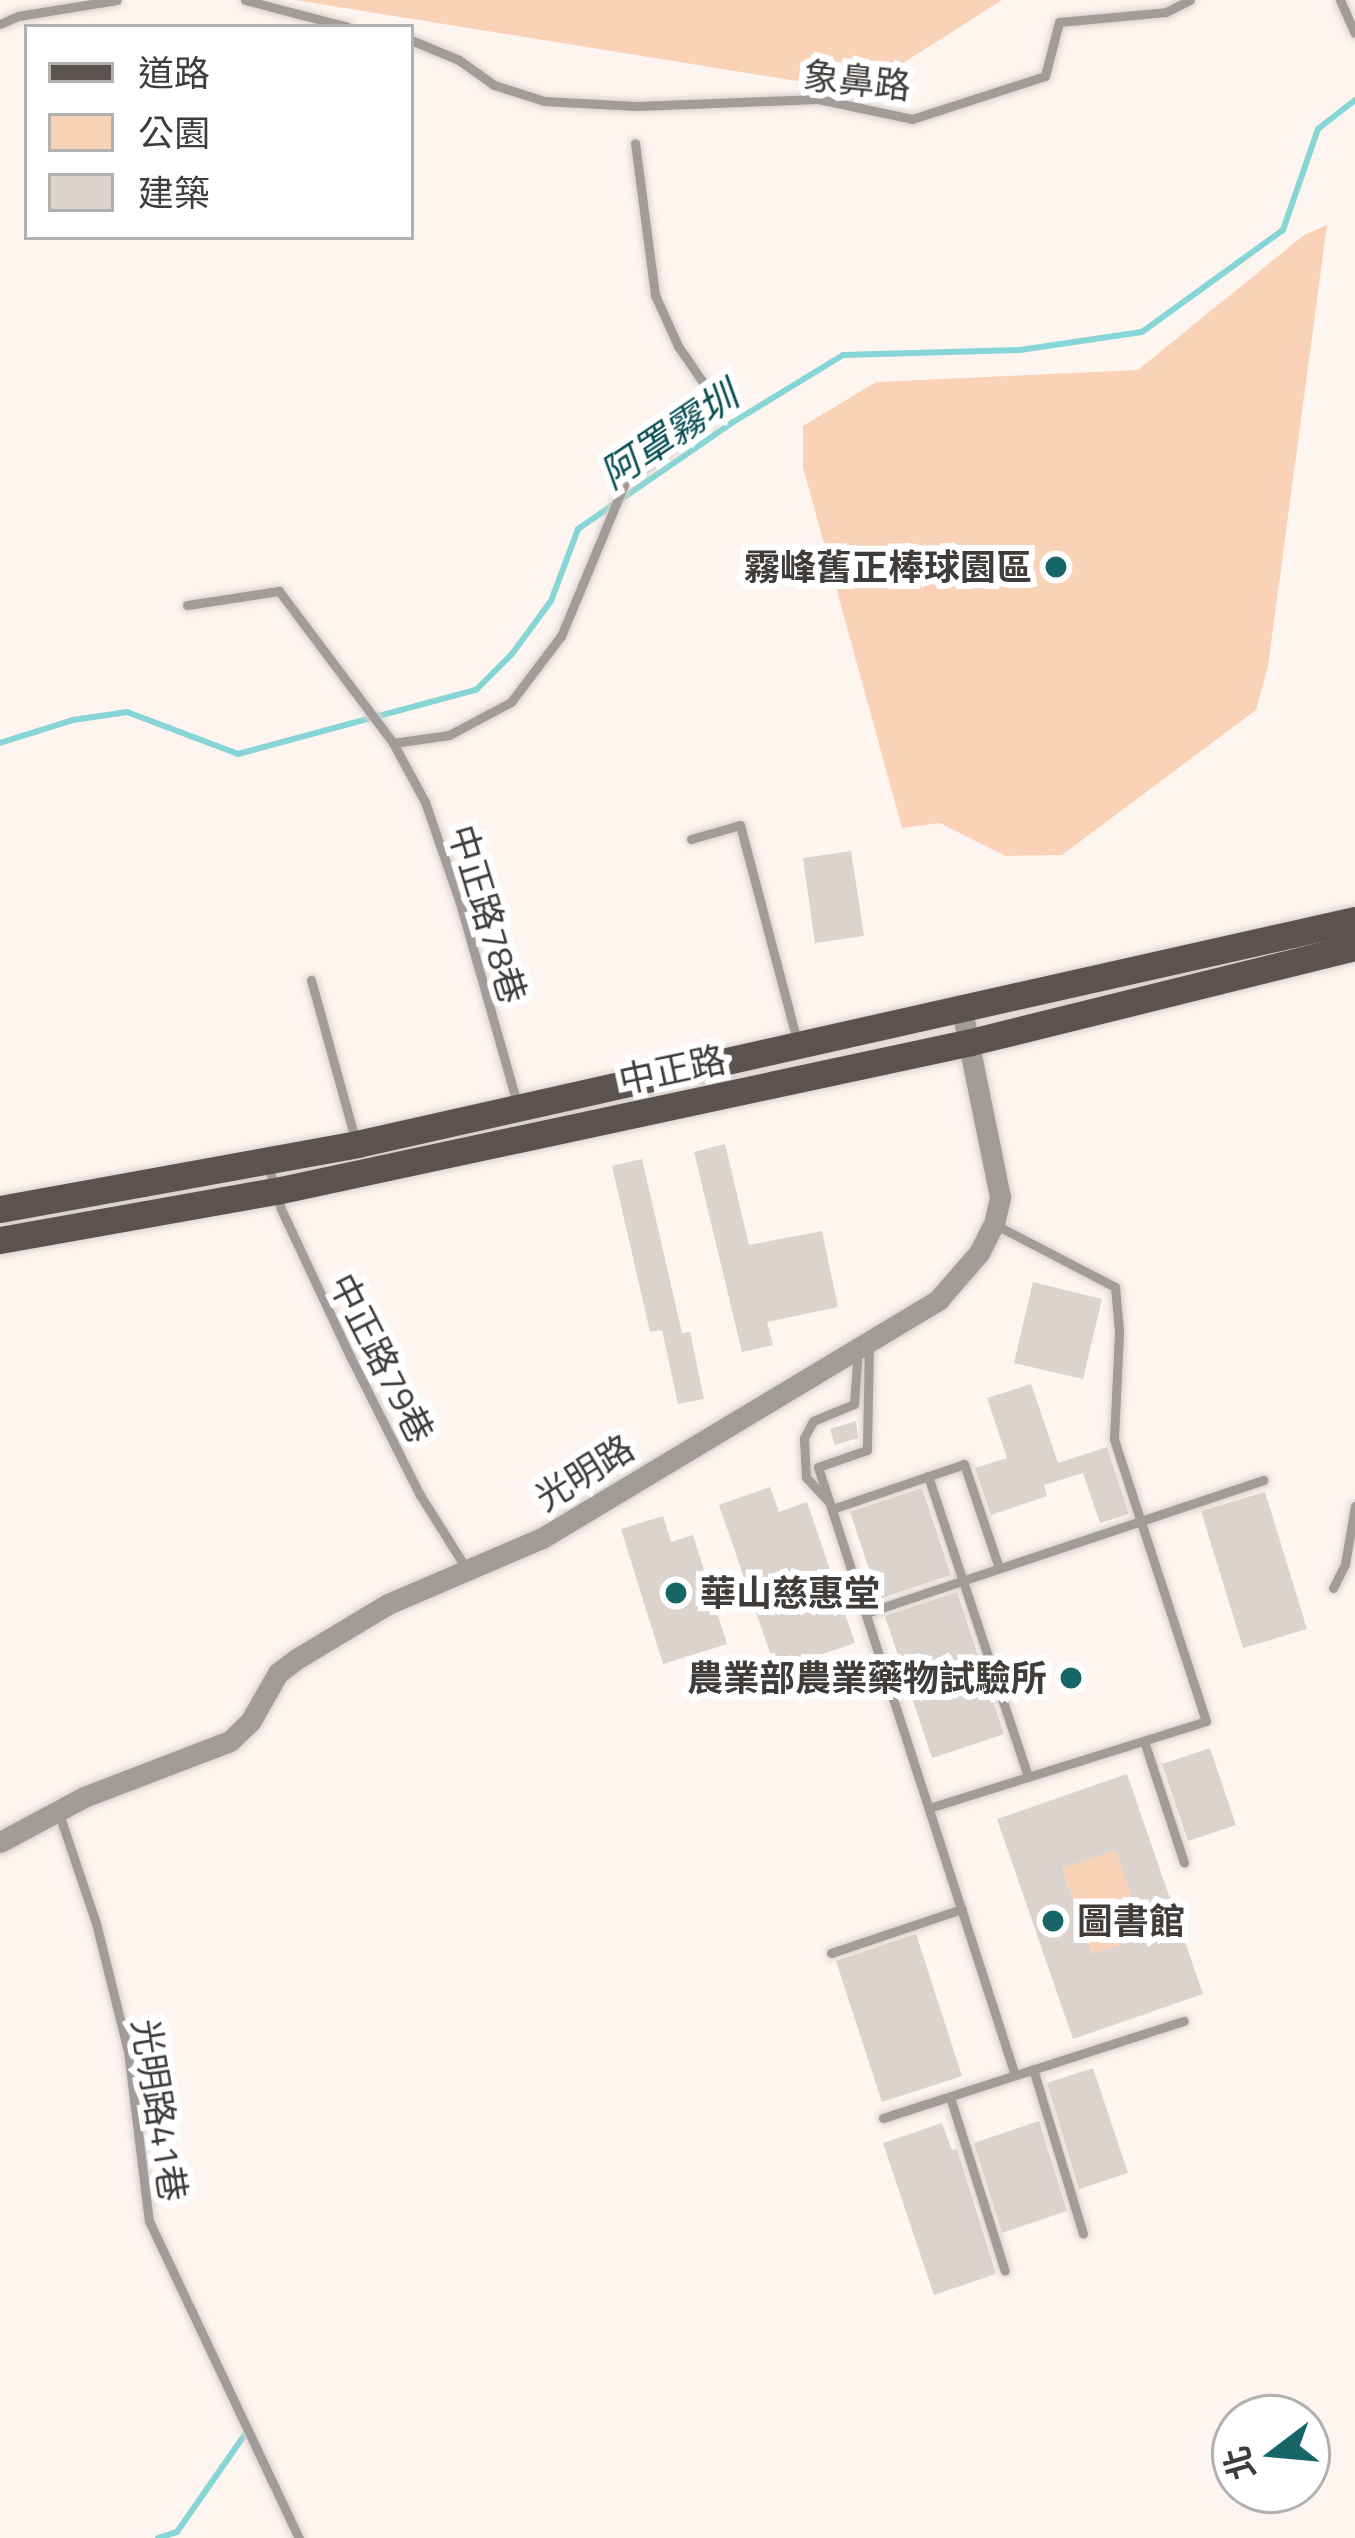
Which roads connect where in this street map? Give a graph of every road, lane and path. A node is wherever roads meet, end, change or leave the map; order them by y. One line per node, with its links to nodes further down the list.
1 (19, 0): 6 (lane)
2 (117, 0): 6 (lane)
3 (245, 0): 8 (lane)
4 (1190, 0): 10 (lane, 象鼻路)
5 (1340, 0): 9 (lane)
6 (18, 16): 7 (lane)
7 (0, 24)
8 (336, 24)
9 (1355, 33)
10 (414, 41)
11 (635, 143): 13 (lane)
12 (187, 605): 13 (lane, 中正路78巷)
13 (393, 743): 21 (lane, 中正路78巷)
14 (691, 838): 20 (lane)
15 (1355, 920): 18 (main road, 中正路)
16 (1355, 947): 19 (main road, 中正路)
17 (311, 980): 22 (lane)
18 (962, 1011): 19 (street); 20 (main road, 中正路)
19 (971, 1042): 23 (main road, 中正路); 25 (street)
20 (799, 1046): 21 (main road, 中正路)
21 (518, 1106): 22 (main road, 中正路)
22 (357, 1144): 23 (main road, 中正路)
23 (272, 1177): 24 (main road, 中正路); 26 (main road, 中正路); 33 (lane, 中正路79巷)
24 (0, 1208)
25 (994, 1224): 27 (street, 光明路); 32 (lane)
26 (0, 1240)
27 (864, 1346): 30 (lane); 30 (lane); 33 (street, 光明路)
28 (928, 1476): 30 (lane); 34 (lane); 35 (lane)
29 (1263, 1480): 32 (lane)
30 (831, 1505): 37 (lane)
31 (1355, 1506): 36 (lane)
32 (1141, 1520): 34 (lane); 38 (lane)
33 (466, 1568): 41 (street, 光明路)
34 (999, 1568): 35 (lane)
35 (964, 1580): 37 (lane); 39 (lane)
36 (1333, 1588)
37 (866, 1613): 40 (lane)
38 (1144, 1741): 39 (lane); 43 (lane)
39 (1028, 1777): 40 (lane)
40 (929, 1808): 44 (lane)
41 (58, 1810): 42 (street, 光明路); 53 (lane, 光明路41巷)
42 (0, 1842)
43 (1184, 1863)
44 (962, 1909): 45 (lane); 48 (lane)
45 (831, 1953)
46 (1184, 2020): 47 (lane)
47 (1034, 2069): 48 (lane); 51 (lane)
48 (1015, 2075): 49 (lane)
49 (950, 2097): 50 (lane); 52 (lane)
50 (883, 2118)
51 (1083, 2234)
52 (1005, 2271)
53 (299, 2538)

